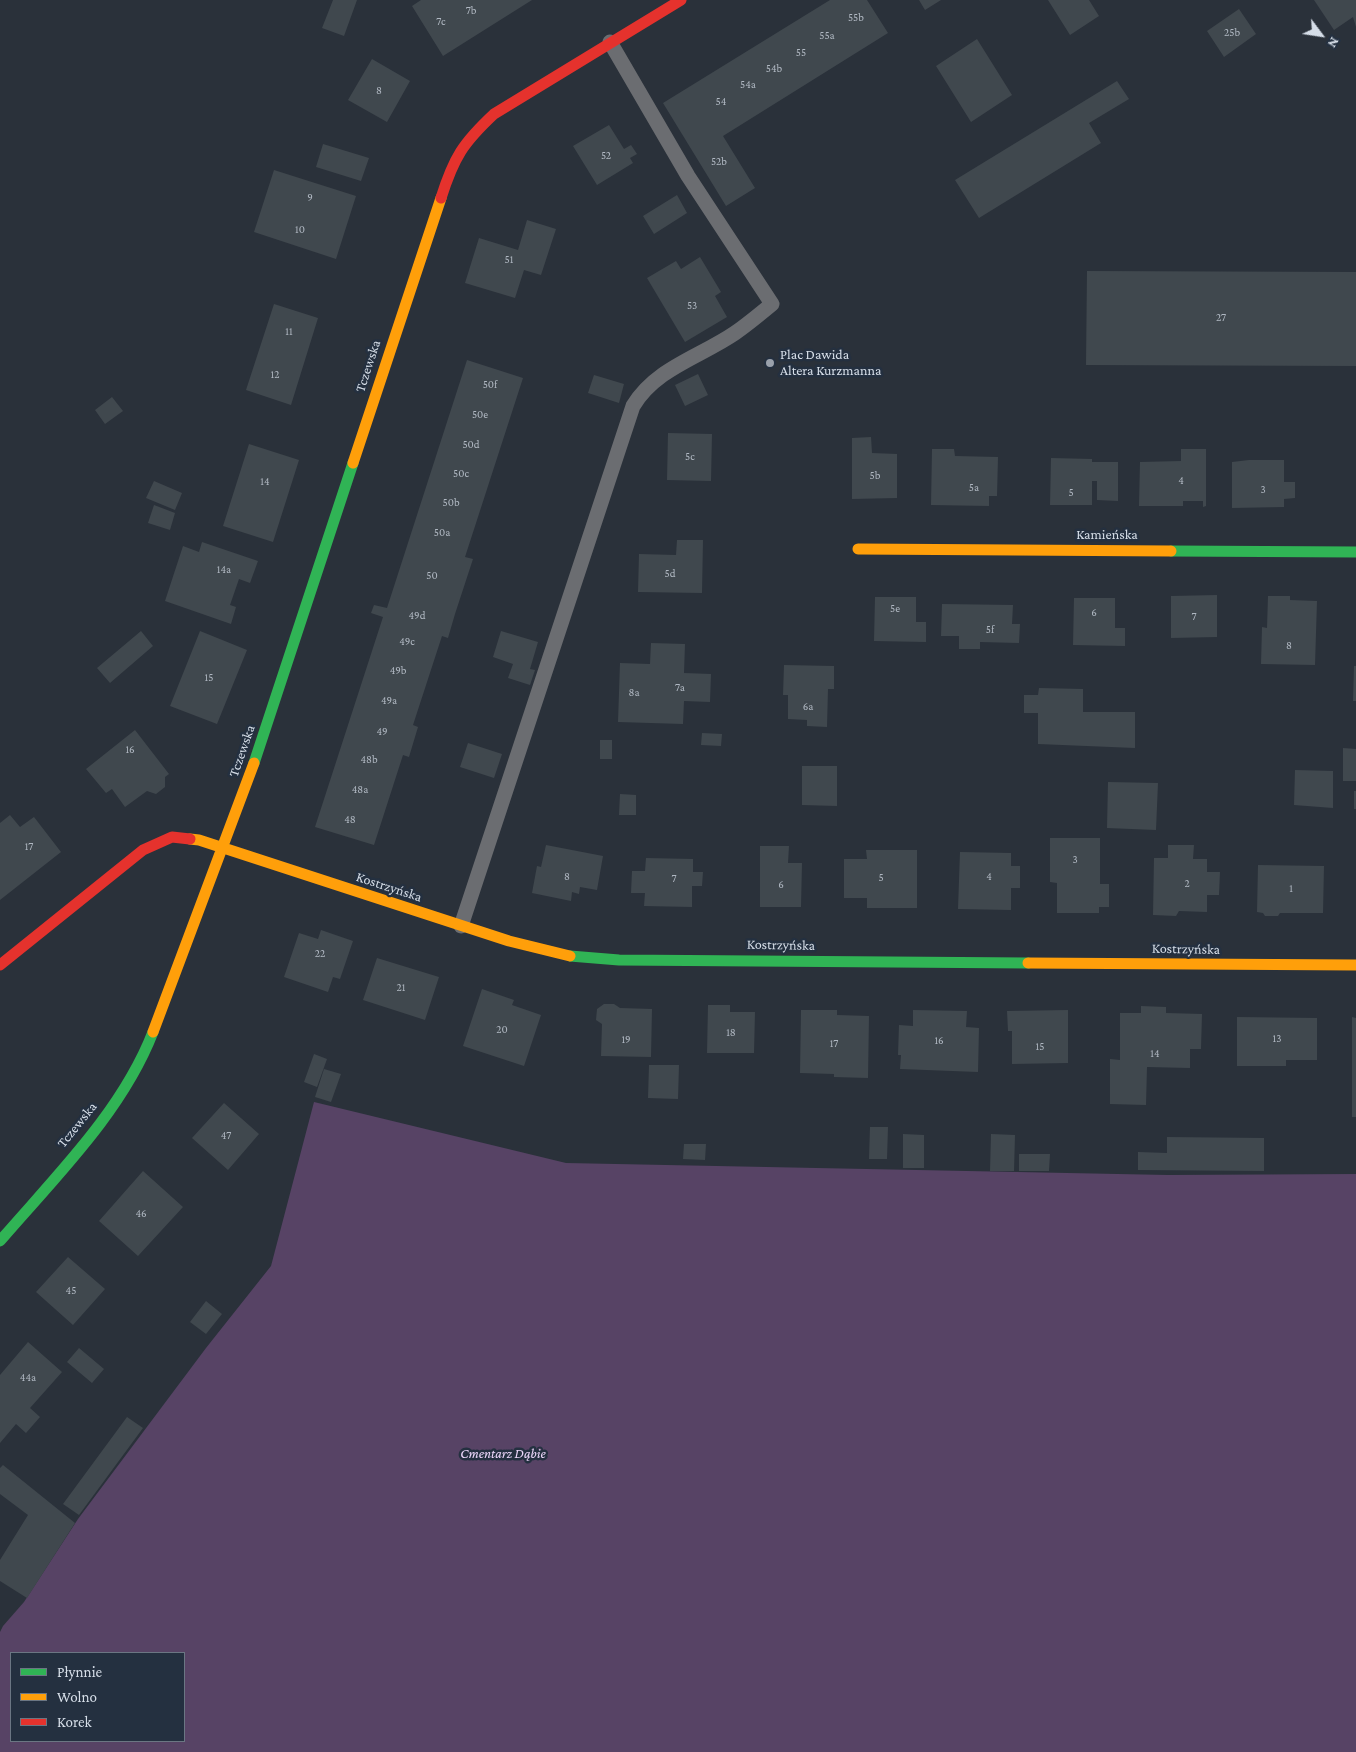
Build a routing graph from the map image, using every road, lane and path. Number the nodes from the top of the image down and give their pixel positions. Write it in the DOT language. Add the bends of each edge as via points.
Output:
graph roads {
  1 [pos="681,0"];
  2 [pos="610,42"];
  3 [pos="858,549"];
  4 [pos="1356,552"];
  5 [pos="223,848"];
  6 [pos="461,926"];
  7 [pos="0,965"];
  8 [pos="1356,965"];
  9 [pos="0,1241"];
  1 -- 2 [label="street, Tczewska"];
  2 -- 5 [label="street, Tczewska" via="494,114 469,137 452,163 257,755"];
  2 -- 6 [label="lane" via="688,176 772,304 735,333 654,379 633,406"];
  3 -- 4 [label="street, Kamieńska"];
  5 -- 6 [label="street, Kostrzyńska"];
  5 -- 7 [label="street" via="199,840 172,837 143,850"];
  5 -- 9 [label="street, Tczewska" via="147,1047 130,1081"];
  6 -- 8 [label="street, Kostrzyńska" via="564,954 619,960"];
}
